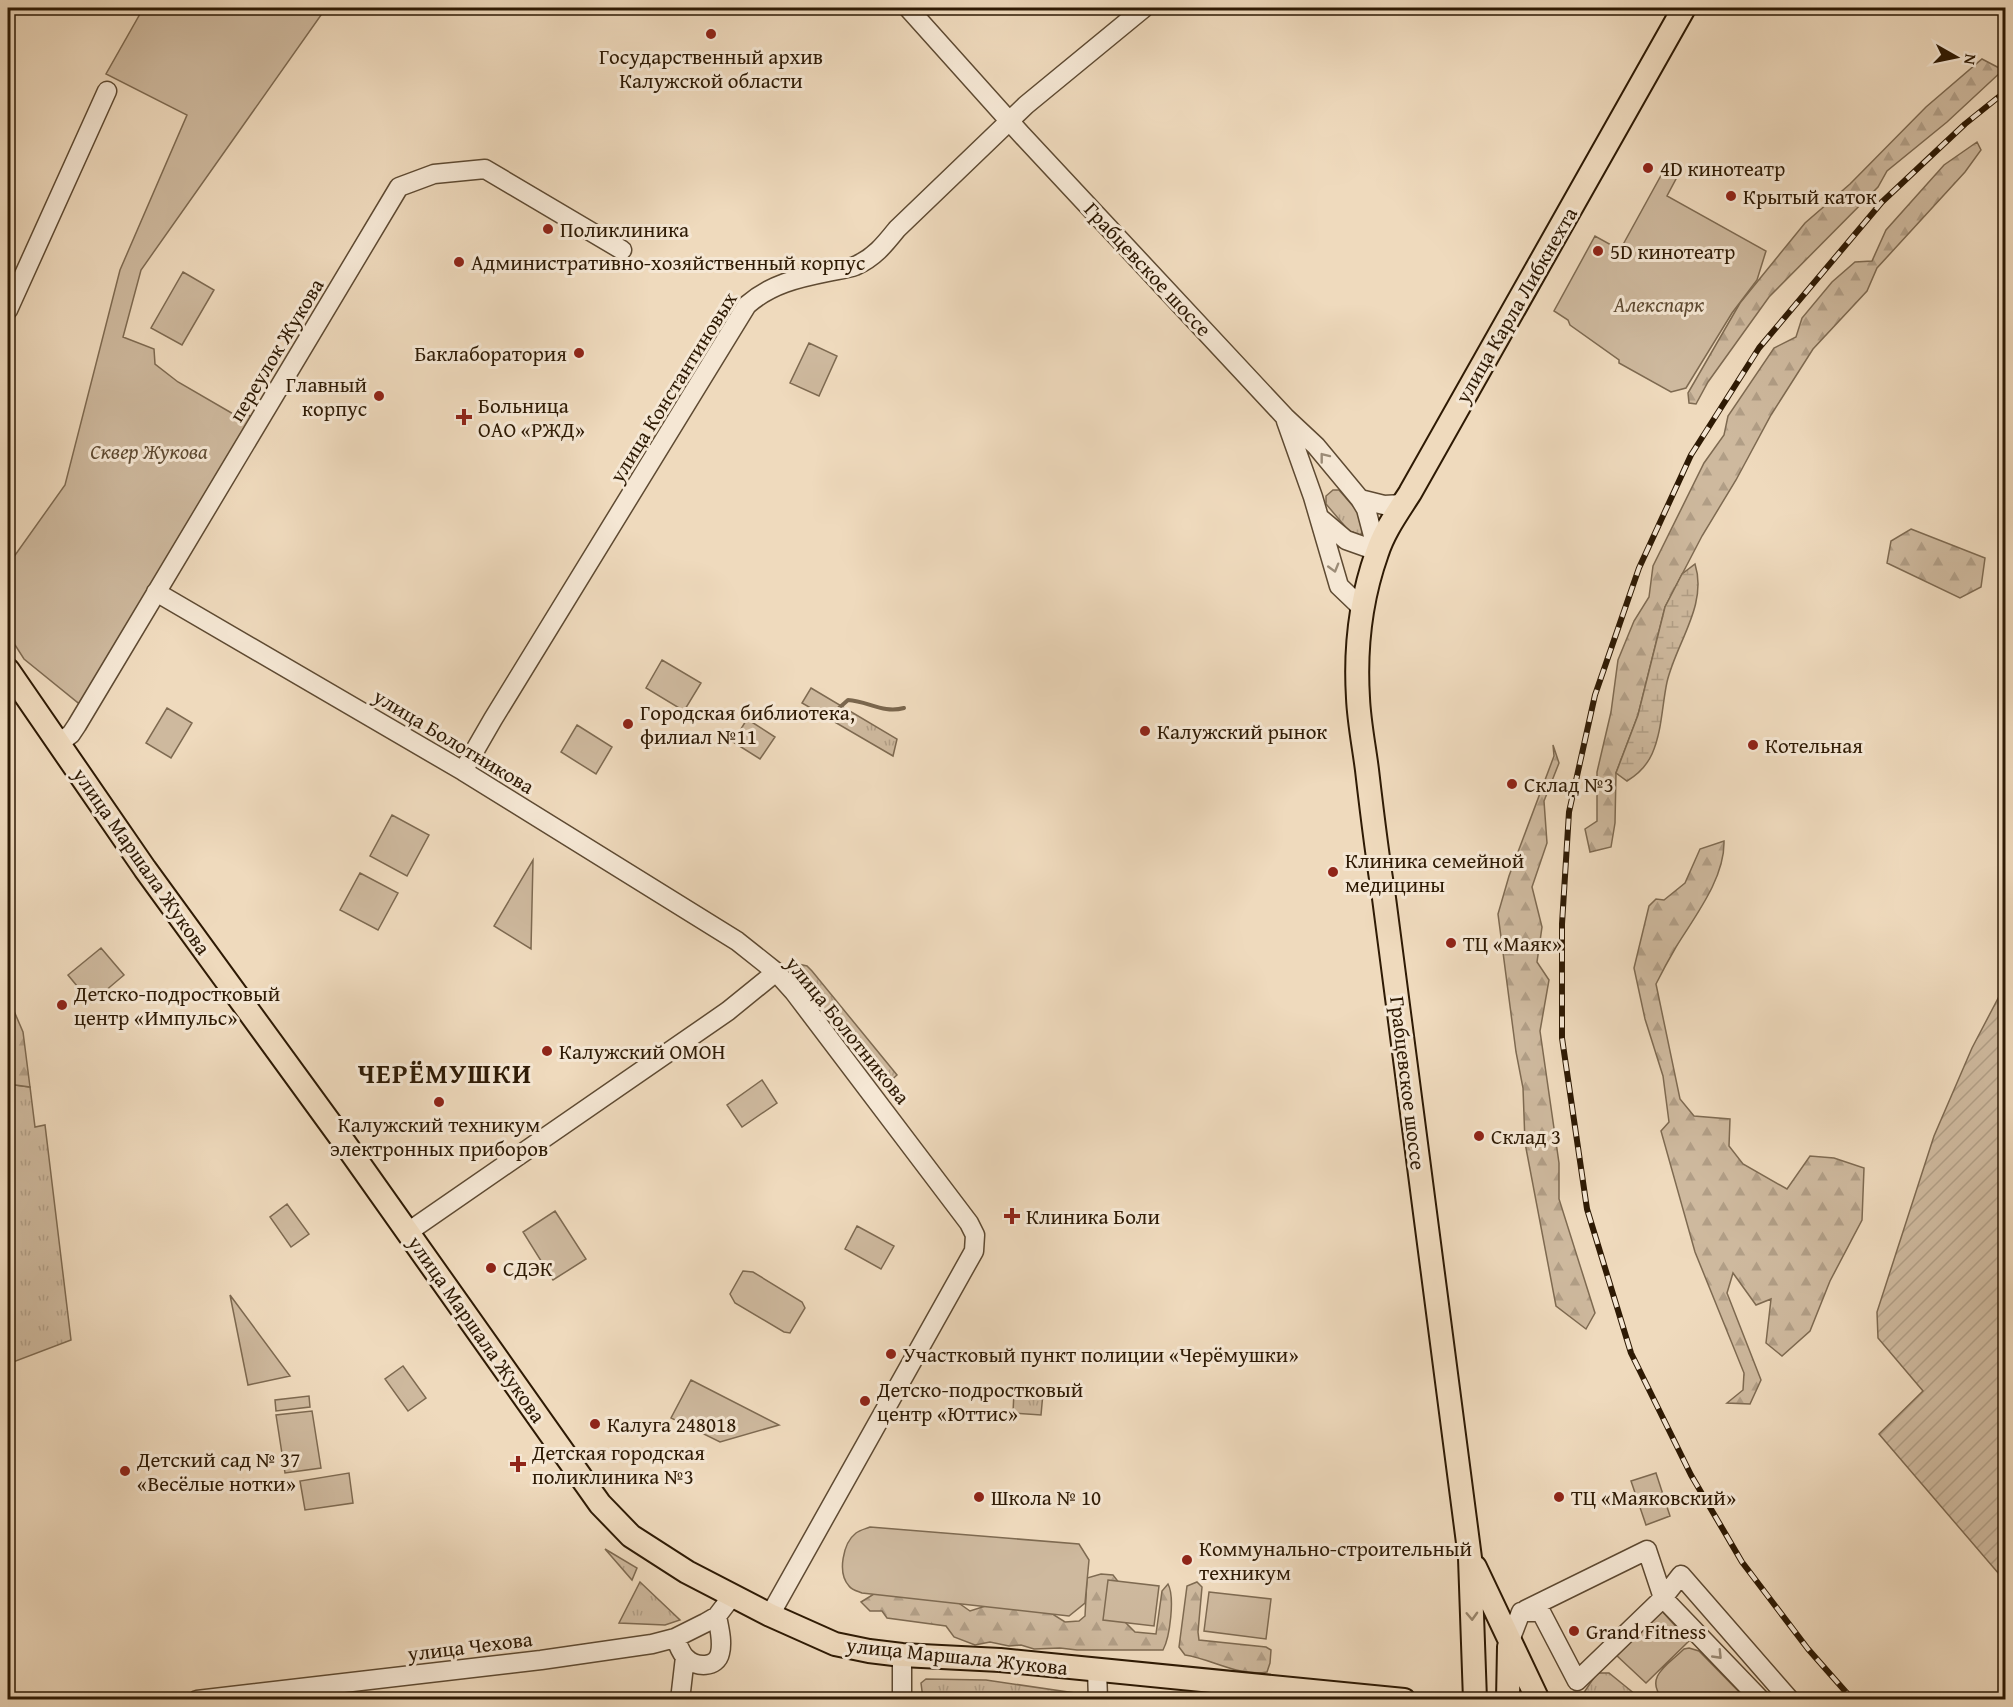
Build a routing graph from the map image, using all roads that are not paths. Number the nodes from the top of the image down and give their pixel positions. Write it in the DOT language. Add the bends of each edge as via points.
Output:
graph roads {
  1 [pos="908,8"];
  2 [pos="1144,8"];
  3 [pos="1684,8"];
  4 [pos="107,91"];
  5 [pos="1010,122"];
  6 [pos="622,250"];
  7 [pos="8,310"];
  8 [pos="1285,417"];
  9 [pos="1343,482"];
  10 [pos="1313,497"];
  11 [pos="1360,499"];
  12 [pos="1403,504"];
  13 [pos="1320,518"];
  14 [pos="1377,551"];
  15 [pos="156,592"];
  16 [pos="1363,609"];
  17 [pos="8,670"];
  18 [pos="59,743"];
  19 [pos="463,771"];
  20 [pos="776,972"];
  21 [pos="408,1232"];
  22 [pos="1470,1558"];
  23 [pos="733,1595"];
  24 [pos="1663,1598"];
  25 [pos="1521,1612"];
  26 [pos="770,1615"];
  27 [pos="717,1616"];
  28 [pos="675,1638"];
  29 [pos="1509,1643"];
  30 [pos="902,1655"];
  31 [pos="685,1657"];
  32 [pos="1097,1670"];
  33 [pos="1284,1693"];
  34 [pos="197,1700"];
  35 [pos="680,1700"];
  36 [pos="902,1700"];
  37 [pos="1098,1700"];
  38 [pos="1404,1700"];
  39 [pos="1475,1700"];
  40 [pos="1508,1700"];
  41 [pos="1538,1700"];
  42 [pos="1761,1700"];
  43 [pos="1790,1700"];
  1 -- 5 [label="street, Грабцевское шоссе"];
  2 -- 5 [label="street, улица Константиновых"];
  3 -- 12 [label="main road, улица Карла Либкнехта"];
  4 -- 7 [label="street"];
  5 -- 8 [label="street, Грабцевское шоссе"];
  5 -- 19 [label="street, улица Константиновых" via="869,258 854,266 771,288 747,305"];
  6 -- 15 [label="street, переулок Жукова" via="485,169 434,174 399,187"];
  9 -- 8 [label="street, Грабцевское шоссе, one-way" via="1316,446"];
  8 -- 10 [label="street, Грабцевское шоссе"];
  9 -- 10 [label="street" via="1326,484"];
  9 -- 11 [label="street, Грабцевское шоссе"];
  10 -- 13 [label="street, Грабцевское шоссе"];
  11 -- 12 [label="street" via="1384,505"];
  11 -- 14 [label="street"];
  12 -- 14 [label="main road, улица Карла Либкнехта"];
  13 -- 14 [label="street" via="1346,540"];
  13 -- 16 [label="street, Грабцевское шоссе, one-way" via="1339,586"];
  14 -- 16 [label="main road, улица Карла Либкнехта"];
  15 -- 18 [label="street, переулок Жукова" via="77,725"];
  15 -- 19 [label="street, улица Болотникова"];
  16 -- 22 [label="main road, Грабцевское шоссе" via="1357,657 1358,699"];
  17 -- 18 [label="main road, улица Маршала Жукова"];
  18 -- 21 [label="main road, улица Маршала Жукова"];
  19 -- 20 [label="street, улица Болотникова" via="737,941"];
  20 -- 21 [label="street" via="729,1011"];
  20 -- 26 [label="street, улица Болотникова" via="907,1140 975,1235 974,1251"];
  21 -- 23 [label="main road, улица Маршала Жукова" via="615,1521 687,1572"];
  22 -- 29 [label="main road"];
  22 -- 39 [label="main road, one-way"];
  23 -- 26 [label="main road, улица Маршала Жукова"];
  23 -- 27 [label="street, улица Чехова"];
  24 -- 25 [label="street" via="1647,1550"];
  24 -- 25 [label="street" via="1577,1681 1541,1612"];
  24 -- 42 [label="street, one-way"];
  24 -- 43 [label="street" via="1681,1575"];
  25 -- 29 [label="street"];
  26 -- 30 [label="main road, улица Маршала Жукова" via="835,1644"];
  27 -- 28 [label="street, улица Чехова"];
  27 -- 31 [label="street" via="722,1641 718,1659 708,1665 694,1664"];
  28 -- 31 [label="street"];
  28 -- 34 [label="street, улица Чехова" via="541,1660"];
  29 -- 40 [label="main road"];
  29 -- 41 [label="main road"];
  30 -- 32 [label="main road, улица Маршала Жукова"];
  30 -- 36 [label="street"];
  31 -- 35 [label="street"];
  32 -- 33 [label="main road, улица Маршала Жукова"];
  32 -- 37 [label="street"];
  33 -- 38 [label="main road, улица Маршала Жукова"];
}
